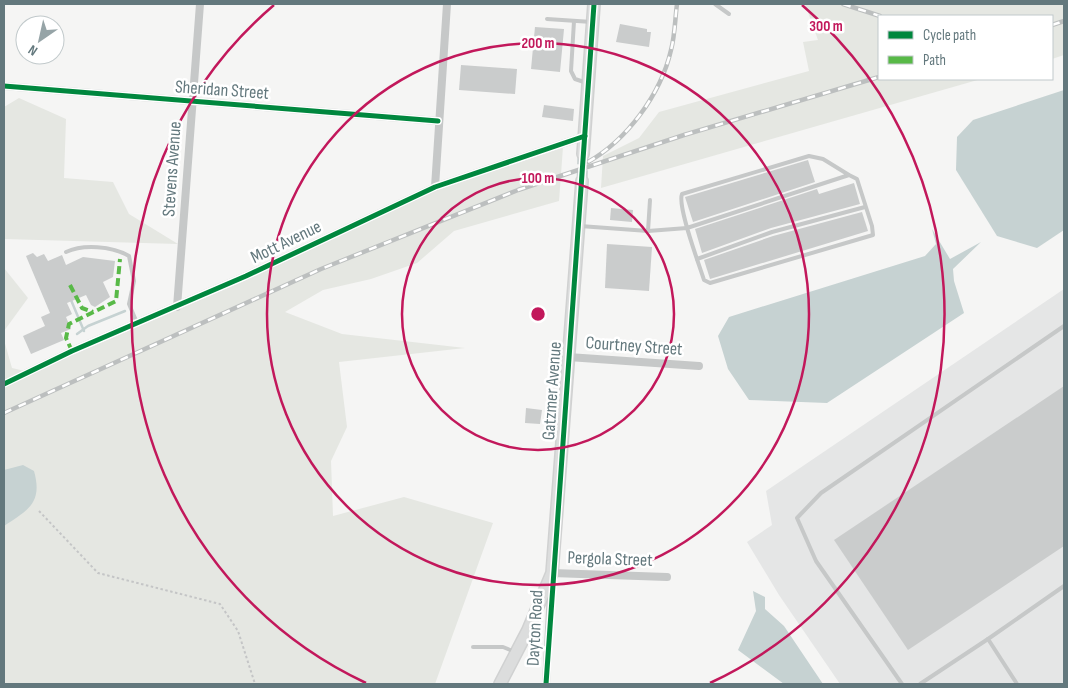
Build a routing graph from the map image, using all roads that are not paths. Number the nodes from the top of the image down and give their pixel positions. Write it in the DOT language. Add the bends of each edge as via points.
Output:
graph roads {
  1 [pos="200,4"];
  2 [pos="446,4"];
  3 [pos="594,4"];
  4 [pos="714,4"];
  5 [pos="729,14"];
  6 [pos="547,19"];
  7 [pos="574,21"];
  8 [pos="592,22"];
  9 [pos="588,83"];
  10 [pos="4,86"];
  11 [pos="192,102"];
  12 [pos="438,121"];
  13 [pos="585,136"];
  14 [pos="583,154"];
  15 [pos="849,175"];
  16 [pos="582,181"];
  17 [pos="435,186"];
  18 [pos="650,200"];
  19 [pos="865,207"];
  20 [pos="578,226"];
  21 [pos="687,228"];
  22 [pos="648,231"];
  23 [pos="66,252"];
  24 [pos="697,259"];
  25 [pos="177,306"];
  26 [pos="137,323"];
  27 [pos="1064,326"];
  28 [pos="568,357"];
  29 [pos="699,366"];
  30 [pos="4,384"];
  31 [pos="552,573"];
  32 [pos="667,576"];
  33 [pos="1064,586"];
  34 [pos="988,639"];
  35 [pos="473,647"];
  36 [pos="516,653"];
  37 [pos="500,684"];
  38 [pos="546,684"];
  39 [pos="902,684"];
  40 [pos="920,684"];
  41 [pos="1017,684"];
  1 -- 11 [label="street, Stevens Avenue"];
  2 -- 12 [label="street"];
  3 -- 8 [label="street"];
  4 -- 5 [label="lane"];
  6 -- 7 [label="lane"];
  7 -- 8 [label="lane"];
  7 -- 9 [label="lane" via="571,72 574,80"];
  8 -- 9 [label="street"];
  9 -- 13 [label="street"];
  10 -- 11 [label="street, Sheridan Street"];
  11 -- 12 [label="street, Sheridan Street"];
  11 -- 25 [label="street, Stevens Avenue"];
  12 -- 17 [label="street"];
  13 -- 14 [label="street"];
  13 -- 17 [label="street, Mott Avenue"];
  15 -- 19 [label="lane" via="857,179"];
  15 -- 21 [label="lane"];
  15 -- 21 [label="lane" via="823,159 810,156 682,194 679,200"];
  16 -- 20 [label="street, Gatzmer Avenue"];
  17 -- 25 [label="street, Mott Avenue"];
  18 -- 22 [label="lane"];
  19 -- 24 [label="lane" via="772,232"];
  19 -- 24 [label="lane" via="873,235 710,283 704,280"];
  20 -- 22 [label="lane"];
  20 -- 28 [label="street, Gatzmer Avenue"];
  21 -- 22 [label="lane"];
  21 -- 24 [label="lane"];
  23 -- 26 [label="lane" via="76,247 118,250 129,256 134,281 129,304"];
  25 -- 26 [label="street, Mott Avenue"];
  26 -- 30 [label="street, Mott Avenue"];
  27 -- 39 [label="lane" via="821,493 797,518 816,561"];
  28 -- 29 [label="street, Courtney Street"];
  28 -- 31 [label="street, Gatzmer Avenue"];
  31 -- 32 [label="street, Pergola Street"];
  31 -- 36 [label="street, Gatzmer Avenue"];
  31 -- 38 [label="street, Dayton Road"];
  33 -- 34 [label="lane"];
  34 -- 40 [label="lane"];
  34 -- 41 [label="lane"];
  35 -- 36 [label="lane" via="503,647"];
  36 -- 37 [label="street, Gatzmer Avenue"];
}
